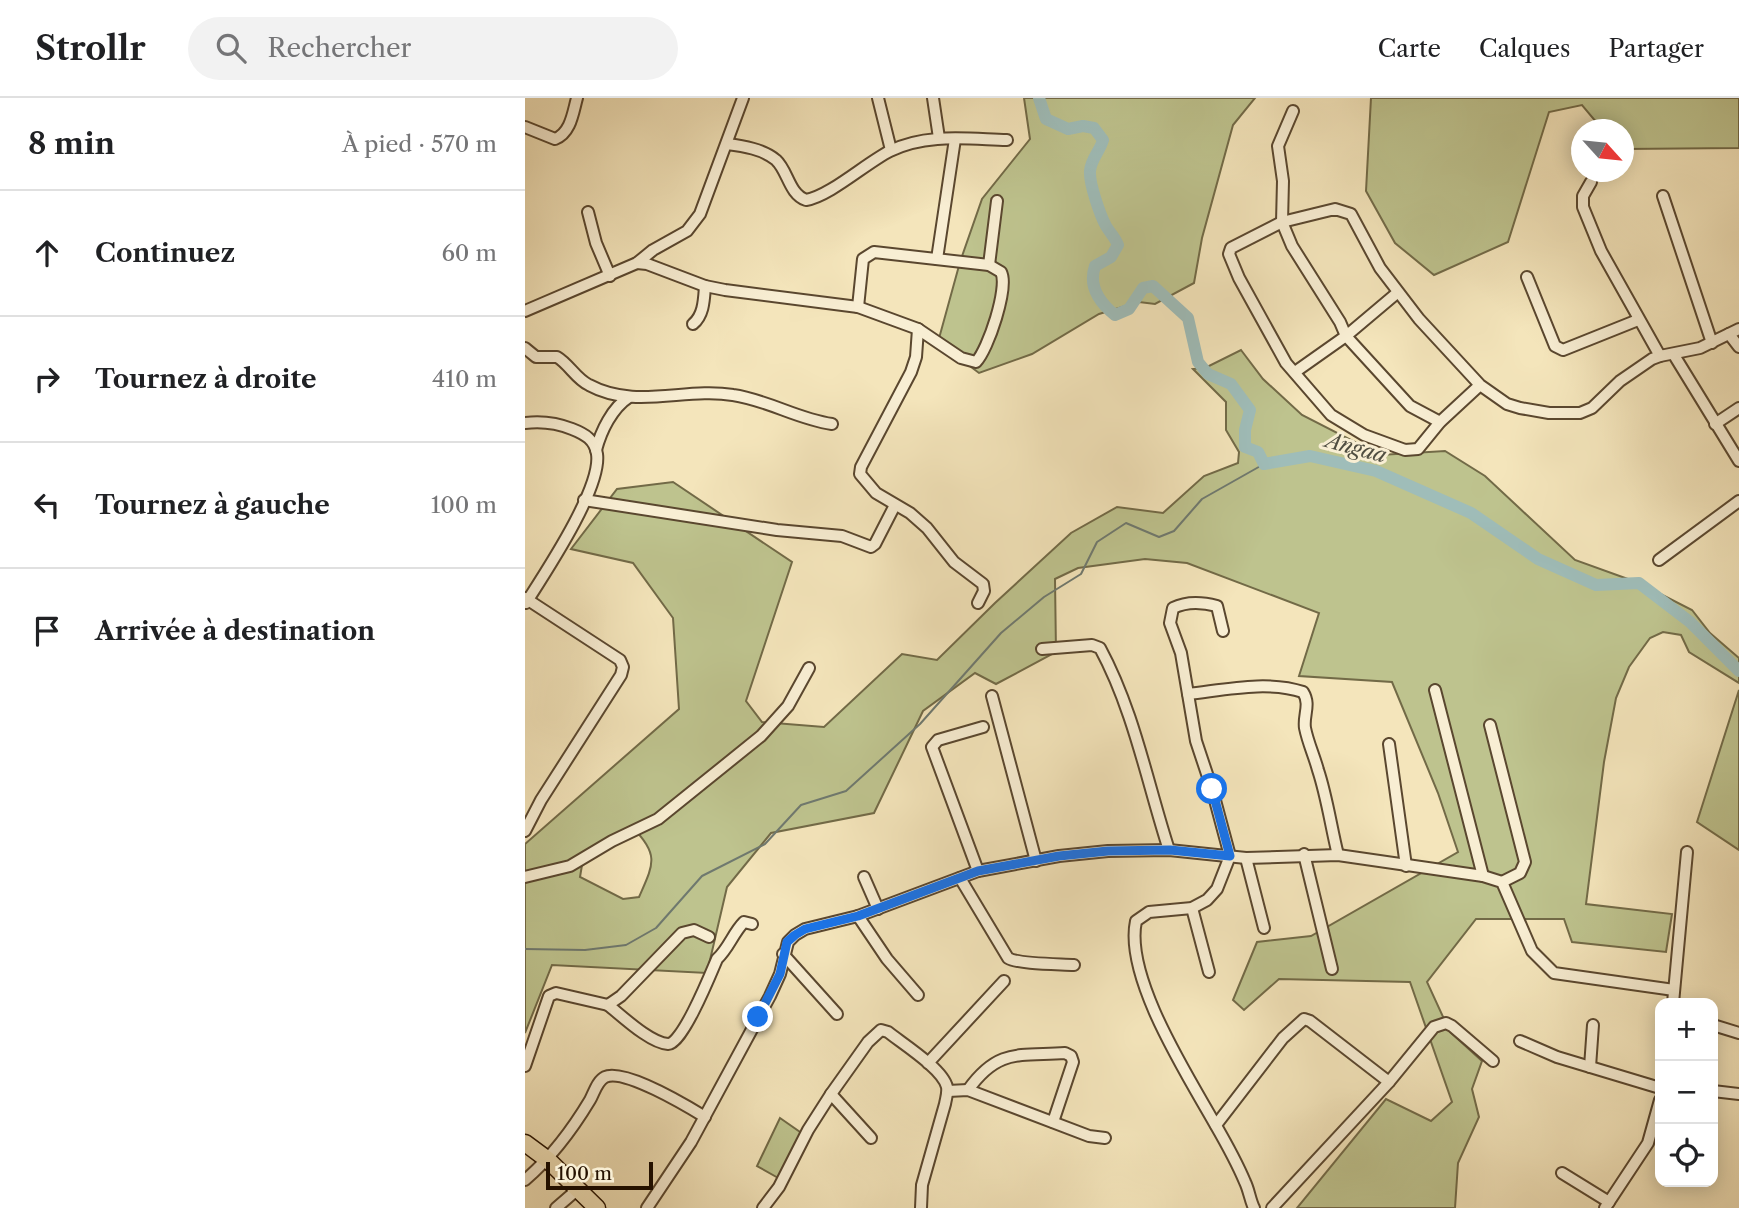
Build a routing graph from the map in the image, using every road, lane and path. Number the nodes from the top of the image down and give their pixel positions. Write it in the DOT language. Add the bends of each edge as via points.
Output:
graph roads {
  1 [pos="577,98"];
  2 [pos="743,98"];
  3 [pos="879,98"];
  4 [pos="933,98"];
  5 [pos="1293,111"];
  6 [pos="525,127"];
  7 [pos="939,138"];
  8 [pos="955,139"];
  9 [pos="1007,140"];
  10 [pos="727,144"];
  11 [pos="891,150"];
  12 [pos="1591,182"];
  13 [pos="1663,196"];
  14 [pos="997,201"];
  15 [pos="588,212"];
  16 [pos="1282,222"];
  17 [pos="937,259"];
  18 [pos="637,263"];
  19 [pos="989,265"];
  20 [pos="610,276"];
  21 [pos="1527,277"];
  22 [pos="705,286"];
  23 [pos="1397,293"];
  24 [pos="858,307"];
  25 [pos="525,311"];
  26 [pos="1638,320"];
  27 [pos="693,324"];
  28 [pos="918,329"];
  29 [pos="1734,332"];
  30 [pos="1346,336"];
  31 [pos="1713,343"];
  32 [pos="1739,347"];
  33 [pos="525,348"];
  34 [pos="1674,355"];
  35 [pos="1660,356"];
  36 [pos="1295,372"];
  37 [pos="1480,385"];
  38 [pos="629,397"];
  39 [pos="1739,408"];
  40 [pos="1440,422"];
  41 [pos="525,423"];
  42 [pos="832,424"];
  43 [pos="1715,424"];
  44 [pos="596,450"];
  45 [pos="1739,461"];
  46 [pos="584,500"];
  47 [pos="1739,500"];
  48 [pos="895,505"];
  49 [pos="1659,560"];
  50 [pos="526,601"];
  51 [pos="978,603"];
  52 [pos="1223,631"];
  53 [pos="1042,649"];
  54 [pos="809,668"];
  55 [pos="1435,690"];
  56 [pos="1188,694"];
  57 [pos="992,696"];
  58 [pos="1490,725"];
  59 [pos="983,727"];
  60 [pos="1389,744"];
  61 [pos="525,831"];
  62 [pos="1170,850"];
  63 [pos="1688,852"];
  64 [pos="1304,855"];
  65 [pos="1338,855"];
  66 [pos="1230,856"];
  67 [pos="1246,858"];
  68 [pos="1036,861"];
  69 [pos="1406,866"];
  70 [pos="978,871"];
  71 [pos="1483,876"];
  72 [pos="525,877"];
  73 [pos="864,877"];
  74 [pos="960,878"];
  75 [pos="1502,882"];
  76 [pos="1192,908"];
  77 [pos="878,909"];
  78 [pos="858,916"];
  79 [pos="752,924"];
  80 [pos="1264,928"];
  81 [pos="709,937"];
  82 [pos="783,954"];
  83 [pos="1075,965"];
  84 [pos="1332,969"];
  85 [pos="1209,972"];
  86 [pos="1004,981"];
  87 [pos="1674,989"];
  88 [pos="918,995"];
  89 [pos="1673,998"];
  90 [pos="608,1005"];
  91 [pos="837,1014"];
  92 [pos="1593,1025"];
  93 [pos="1718,1027"];
  94 [pos="1739,1033"];
  95 [pos="1520,1041"];
  96 [pos="1493,1061"];
  97 [pos="928,1063"];
  98 [pos="525,1066"];
  99 [pos="1590,1067"];
  100 [pos="1389,1082"];
  101 [pos="1655,1086"];
  102 [pos="968,1090"];
  103 [pos="948,1091"];
  104 [pos="1718,1092"];
  105 [pos="831,1094"];
  106 [pos="1739,1094"];
  107 [pos="705,1117"];
  108 [pos="1655,1118"];
  109 [pos="1053,1122"];
  110 [pos="1216,1125"];
  111 [pos="871,1138"];
  112 [pos="1105,1138"];
  113 [pos="525,1143"];
  114 [pos="548,1160"];
  115 [pos="1562,1173"];
  116 [pos="525,1180"];
  117 [pos="578,1189"];
  118 [pos="1607,1205"];
  119 [pos="556,1208"];
  120 [pos="597,1208"];
  121 [pos="647,1208"];
  122 [pos="763,1208"];
  123 [pos="921,1208"];
  124 [pos="1254,1208"];
  125 [pos="1272,1208"];
  1 -- 6 [label="street" via="562,136 555,139"];
  2 -- 10 [label="street"];
  3 -- 11 [label="street"];
  4 -- 7 [label="street"];
  5 -- 16 [label="street" via="1278,146"];
  7 -- 8 [label="street"];
  7 -- 11 [label="street"];
  8 -- 9 [label="street"];
  8 -- 17 [label="street"];
  10 -- 11 [label="street" via="775,159 797,195 806,200"];
  10 -- 18 [label="street" via="694,223"];
  12 -- 26 [label="street" via="1583,207"];
  13 -- 31 [label="street"];
  14 -- 19 [label="street"];
  15 -- 20 [label="street"];
  16 -- 23 [label="street" via="1335,209 1351,214"];
  16 -- 30 [label="street"];
  16 -- 36 [label="street" via="1240,241 1229,254"];
  17 -- 19 [label="street"];
  17 -- 24 [label="street" via="879,251 867,254"];
  18 -- 20 [label="street"];
  18 -- 22 [label="street"];
  19 -- 28 [label="street" via="1001,272 1003,284 988,342 976,362 961,358"];
  20 -- 25 [label="street"];
  21 -- 26 [label="street" via="1559,349"];
  22 -- 24 [label="street"];
  22 -- 27 [label="street" via="702,311"];
  23 -- 30 [label="street"];
  23 -- 37 [label="street"];
  24 -- 28 [label="street"];
  26 -- 35 [label="street"];
  28 -- 48 [label="street" via="911,372 861,467 861,478"];
  29 -- 31 [label="street"];
  29 -- 32 [label="street"];
  30 -- 36 [label="street"];
  30 -- 40 [label="street" via="1411,406"];
  31 -- 34 [label="street"];
  33 -- 38 [label="street" via="536,357 557,357 587,385"];
  34 -- 35 [label="street"];
  34 -- 43 [label="street"];
  35 -- 37 [label="street" via="1635,370 1592,408 1574,415 1513,407"];
  36 -- 40 [label="street" via="1331,415 1364,435 1405,450 1418,449"];
  37 -- 40 [label="street"];
  38 -- 42 [label="street" via="734,395"];
  38 -- 44 [label="street" via="620,403"];
  39 -- 43 [label="street"];
  41 -- 44 [label="street" via="561,425 582,433"];
  43 -- 45 [label="street"];
  44 -- 46 [label="street" via="597,465"];
  46 -- 48 [label="street" via="842,536 871,547"];
  46 -- 50 [label="street"];
  47 -- 49 [label="street"];
  48 -- 51 [label="street" via="927,528 954,562 983,584"];
  50 -- 61 [label="street" via="620,660 623,667"];
  52 -- 56 [label="street" via="1217,606 1203,602 1173,608 1170,623"];
  53 -- 62 [label="street" via="1100,648 1129,715"];
  54 -- 72 [label="street" via="788,706 761,736 658,819 570,866"];
  55 -- 71 [label="street"];
  56 -- 65 [label="street" via="1263,687 1303,692 1308,700 1304,724 1310,753"];
  56 -- 66 [label="street" via="1196,741"];
  57 -- 68 [label="street"];
  58 -- 75 [label="street" via="1525,862 1520,873"];
  59 -- 70 [label="street" via="938,740 932,747"];
  60 -- 69 [label="street"];
  62 -- 66 [label="street"];
  62 -- 68 [label="street" via="1108,851"];
  63 -- 87 [label="street"];
  64 -- 65 [label="street"];
  64 -- 67 [label="street"];
  64 -- 84 [label="street"];
  65 -- 69 [label="street"];
  66 -- 67 [label="street"];
  66 -- 76 [label="street" via="1217,889"];
  67 -- 80 [label="street"];
  68 -- 70 [label="street"];
  69 -- 71 [label="street"];
  70 -- 74 [label="street"];
  71 -- 75 [label="street"];
  73 -- 77 [label="street"];
  74 -- 77 [label="street"];
  74 -- 83 [label="street" via="1008,958"];
  75 -- 87 [label="street" via="1532,951 1554,973"];
  76 -- 85 [label="street"];
  76 -- 110 [label="street" via="1149,912 1136,921 1134,930 1140,968 1168,1044"];
  77 -- 78 [label="street"];
  78 -- 82 [label="street" via="805,929 787,942"];
  78 -- 88 [label="street"];
  79 -- 90 [label="street" via="740,925 727,951 717,959 674,1043 651,1038"];
  81 -- 90 [label="street" via="694,930 682,933"];
  82 -- 91 [label="street"];
  82 -- 107 [label="street" via="771,996"];
  86 -- 97 [label="street"];
  87 -- 89 [label="street"];
  90 -- 98 [label="street" via="556,993 549,996"];
  92 -- 99 [label="street"];
  93 -- 94 [label="street"];
  95 -- 99 [label="street"];
  96 -- 100 [label="street" via="1452,1026 1440,1024"];
  97 -- 103 [label="street"];
  97 -- 105 [label="street" via="881,1030 867,1042"];
  99 -- 101 [label="street"];
  100 -- 110 [label="street" via="1304,1019 1283,1038"];
  100 -- 125 [label="street"];
  102 -- 103 [label="street"];
  102 -- 109 [label="street"];
  102 -- 109 [label="street" via="998,1060 1065,1053 1073,1062"];
  103 -- 123 [label="street" via="922,1185"];
  104 -- 106 [label="street"];
  105 -- 111 [label="street"];
  105 -- 122 [label="street"];
  107 -- 114 [label="street" via="664,1093 615,1075 606,1077"];
  107 -- 121 [label="street"];
  108 -- 118 [label="street" via="1648,1143"];
  109 -- 112 [label="street"];
  110 -- 124 [label="street"];
  113 -- 114 [label="highway"];
  114 -- 116 [label="street"];
  114 -- 117 [label="highway"];
  115 -- 118 [label="street"];
  117 -- 119 [label="street"];
  117 -- 120 [label="highway"];
}
